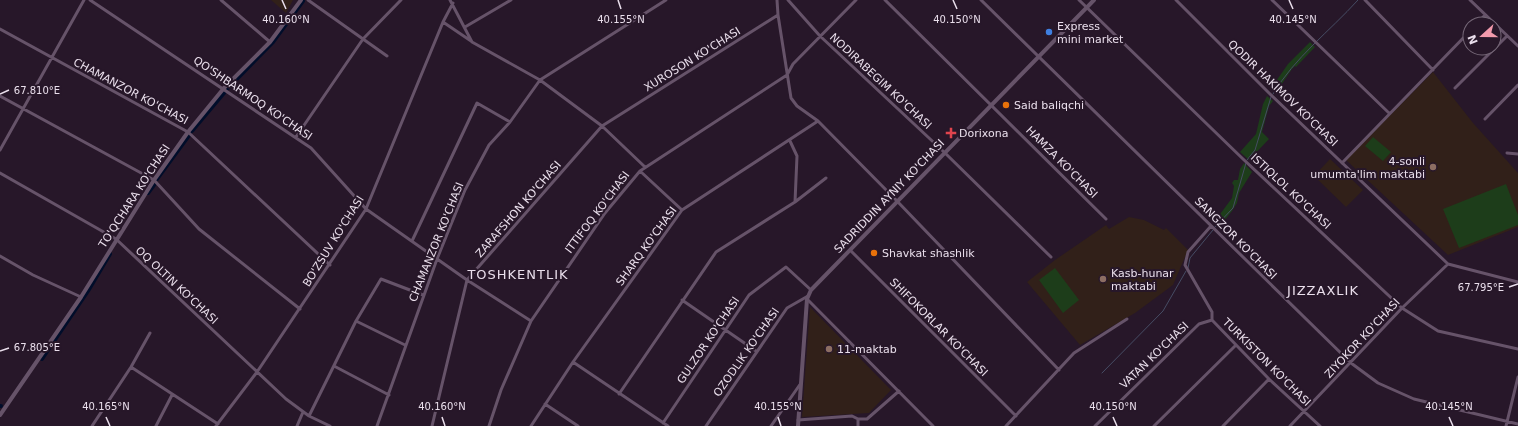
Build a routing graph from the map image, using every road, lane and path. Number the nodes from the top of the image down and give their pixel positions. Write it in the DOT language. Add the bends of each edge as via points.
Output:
graph roads {
  1 [pos="84,0"];
  2 [pos="90,0"];
  3 [pos="221,0"];
  4 [pos="301,0"];
  5 [pos="308,0"];
  6 [pos="400,0"];
  7 [pos="450,0"];
  8 [pos="511,0"];
  9 [pos="666,0"];
  10 [pos="777,0"];
  11 [pos="788,0"];
  12 [pos="856,0"];
  13 [pos="885,0"];
  14 [pos="981,0"];
  15 [pos="1079,0"];
  16 [pos="1094,0"];
  17 [pos="1176,0"];
  18 [pos="1272,0"];
  19 [pos="1365,0"];
  20 [pos="1470,0"];
  21 [pos="95,1"];
  22 [pos="453,3"];
  23 [pos="1086,7"];
  24 [pos="778,15"];
  25 [pos="1485,15"];
  26 [pos="443,22"];
  27 [pos="465,27"];
  28 [pos="0,29"];
  29 [pos="820,36"];
  30 [pos="1507,36"];
  31 [pos="363,39"];
  32 [pos="1462,39"];
  33 [pos="270,42"];
  34 [pos="472,42"];
  35 [pos="1518,46"];
  36 [pos="387,56"];
  37 [pos="1038,56"];
  38 [pos="52,58"];
  39 [pos="1433,70"];
  40 [pos="787,75"];
  41 [pos="540,80"];
  42 [pos="1518,85"];
  43 [pos="224,88"];
  44 [pos="1455,88"];
  45 [pos="0,96"];
  46 [pos="992,104"];
  47 [pos="24,110"];
  48 [pos="1388,114"];
  49 [pos="1485,119"];
  50 [pos="818,121"];
  51 [pos="510,122"];
  52 [pos="602,126"];
  53 [pos="188,132"];
  54 [pos="296,137"];
  55 [pos="790,140"];
  56 [pos="0,150"];
  57 [pos="944,152"];
  58 [pos="1507,153"];
  59 [pos="1518,154"];
  60 [pos="1342,163"];
  61 [pos="645,167"];
  62 [pos="640,171"];
  63 [pos="0,173"];
  64 [pos="826,178"];
  65 [pos="154,180"];
  66 [pos="897,200"];
  67 [pos="795,202"];
  68 [pos="366,209"];
  69 [pos="682,210"];
  70 [pos="1106,219"];
  71 [pos="1211,226"];
  72 [pos="116,239"];
  73 [pos="412,242"];
  74 [pos="850,250"];
  75 [pos="0,256"];
  76 [pos="1051,257"];
  77 [pos="437,259"];
  78 [pos="1448,264"];
  79 [pos="330,265"];
  80 [pos="467,280"];
  81 [pos="1518,282"];
  82 [pos="811,290"];
  83 [pos="423,295"];
  84 [pos="81,297"];
  85 [pos="808,298"];
  86 [pos="682,300"];
  87 [pos="1402,308"];
  88 [pos="300,309"];
  89 [pos="1127,319"];
  90 [pos="1212,320"];
  91 [pos="356,321"];
  92 [pos="531,321"];
  93 [pos="725,330"];
  94 [pos="150,333"];
  95 [pos="405,344"];
  96 [pos="1235,346"];
  97 [pos="1518,349"];
  98 [pos="756,350"];
  99 [pos="573,362"];
  100 [pos="1351,363"];
  101 [pos="334,366"];
  102 [pos="131,367"];
  103 [pos="1059,370"];
  104 [pos="257,372"];
  105 [pos="1518,377"];
  106 [pos="1269,379"];
  107 [pos="801,382"];
  108 [pos="899,391"];
  109 [pos="619,394"];
  110 [pos="172,395"];
  111 [pos="389,395"];
  112 [pos="546,404"];
  113 [pos="303,412"];
  114 [pos="1303,412"];
  115 [pos="0,415"];
  116 [pos="309,416"];
  117 [pos="1016,416"];
  118 [pos="858,419"];
  119 [pos="798,420"];
  120 [pos="1507,421"];
  121 [pos="663,423"];
  122 [pos="1518,424"];
  123 [pos="217,425"];
  124 [pos="92,426"];
  125 [pos="156,426"];
  126 [pos="297,426"];
  127 [pos="330,426"];
  128 [pos="377,426"];
  129 [pos="432,426"];
  130 [pos="490,426"];
  131 [pos="531,426"];
  132 [pos="578,426"];
  133 [pos="668,426"];
  134 [pos="706,426"];
  135 [pos="771,426"];
  136 [pos="798,426"];
  137 [pos="858,426"];
  138 [pos="933,426"];
  139 [pos="1006,426"];
  140 [pos="1095,426"];
  141 [pos="1154,426"];
  142 [pos="1222,426"];
  143 [pos="1290,426"];
  144 [pos="1320,426"];
  145 [pos="1506,426"];
  1 -- 38 [label="street"];
  2 -- 21 [label="street, QO'SHBARMOQ KO'CHASI"];
  3 -- 33 [label="street"];
  4 -- 33 [label="street, TO'QCHARA KO'CHASI"];
  5 -- 31 [label="street"];
  6 -- 31 [label="street"];
  7 -- 22 [label="street"];
  8 -- 27 [label="street"];
  9 -- 41 [label="street"];
  10 -- 24 [label="street"];
  11 -- 29 [label="street, NODIRABEGIM KO'CHASI"];
  12 -- 29 [label="street, ITTIFOQ KO'CHASI"];
  13 -- 46 [label="street, HAMZA KO'CHASI"];
  14 -- 37 [label="street, SANGZOR KO'CHASI"];
  15 -- 23 [label="street, ISTIQLOL KO'CHASI"];
  16 -- 23 [label="street, SADRIDDIN AYNIY KO'CHASI"];
  17 -- 60 [label="street, QODIR HAKIMOV KO'CHASI"];
  18 -- 48 [label="street"];
  19 -- 39 [label="street"];
  20 -- 25 [label="street"];
  21 -- 43 [label="street, QO'SHBARMOQ KO'CHASI"];
  22 -- 26 [label="street, BO'ZSUV KO'CHASI"];
  22 -- 27 [label="street"];
  23 -- 37 [label="street, SADRIDDIN AYNIY KO'CHASI"];
  23 -- 87 [label="street, ISTIQLOL KO'CHASI"];
  24 -- 40 [label="street"];
  24 -- 52 [label="street, XUROSON KO'CHASI"];
  25 -- 30 [label="street"];
  26 -- 34 [label="street"];
  26 -- 68 [label="street, BO'ZSUV KO'CHASI"];
  27 -- 34 [label="street"];
  28 -- 38 [label="street, CHAMANZOR KO'CHASI"];
  29 -- 40 [label="street, ITTIFOQ KO'CHASI" via="793,64"];
  29 -- 57 [label="street, NODIRABEGIM KO'CHASI"];
  30 -- 35 [label="street"];
  30 -- 44 [label="street"];
  31 -- 36 [label="street"];
  31 -- 54 [label="street"];
  32 -- 39 [label="street"];
  33 -- 43 [label="street, TO'QCHARA KO'CHASI"];
  34 -- 41 [label="street"];
  37 -- 46 [label="street, SADRIDDIN AYNIY KO'CHASI"];
  37 -- 71 [label="street, SANGZOR KO'CHASI"];
  38 -- 47 [label="street"];
  38 -- 53 [label="street, CHAMANZOR KO'CHASI"];
  39 -- 48 [label="street"];
  40 -- 50 [label="street" via="791,98 797,106"];
  40 -- 61 [label="street, ITTIFOQ KO'CHASI"];
  41 -- 51 [label="street, CHAMANZOR KO'CHASI"];
  41 -- 52 [label="street"];
  42 -- 49 [label="street"];
  43 -- 53 [label="street, TO'QCHARA KO'CHASI"];
  43 -- 54 [label="street, QO'SHBARMOQ KO'CHASI"];
  45 -- 47 [label="street"];
  46 -- 57 [label="street, SADRIDDIN AYNIY KO'CHASI"];
  46 -- 70 [label="street, HAMZA KO'CHASI"];
  47 -- 56 [label="street"];
  47 -- 65 [label="street"];
  48 -- 60 [label="street"];
  50 -- 55 [label="street, SHARQ KO'CHASI"];
  50 -- 66 [label="street"];
  51 -- 73 [label="street" via="477,103"];
  51 -- 77 [label="street, CHAMANZOR KO'CHASI" via="486,152 465,190"];
  52 -- 61 [label="street"];
  52 -- 80 [label="street, ZARAFSHON KO'CHASI"];
  53 -- 65 [label="street, TO'QCHARA KO'CHASI"];
  53 -- 79 [label="street, CHAMANZOR KO'CHASI"];
  54 -- 68 [label="street, QO'SHBARMOQ KO'CHASI" via="311,148"];
  55 -- 67 [label="street" via="797,156"];
  55 -- 69 [label="street, SHARQ KO'CHASI"];
  57 -- 66 [label="street, SADRIDDIN AYNIY KO'CHASI"];
  57 -- 76 [label="street, NODIRABEGIM KO'CHASI"];
  58 -- 59 [label="street"];
  60 -- 78 [label="street, QODIR HAKIMOV KO'CHASI"];
  61 -- 62 [label="street, ITTIFOQ KO'CHASI"];
  62 -- 69 [label="street"];
  62 -- 92 [label="street, ITTIFOQ KO'CHASI" via="605,213"];
  63 -- 72 [label="street, OQ OLTIN KO'CHASI"];
  64 -- 67 [label="street"];
  65 -- 72 [label="street, TO'QCHARA KO'CHASI"];
  65 -- 88 [label="street" via="199,229"];
  66 -- 74 [label="street, SADRIDDIN AYNIY KO'CHASI"];
  66 -- 103 [label="street"];
  67 -- 86 [label="street" via="716,252"];
  68 -- 73 [label="street, QO'SHBARMOQ KO'CHASI"];
  68 -- 79 [label="street, BO'ZSUV KO'CHASI"];
  69 -- 99 [label="street, SHARQ KO'CHASI"];
  71 -- 90 [label="street, TURKISTON KO'CHASI" via="1188,252 1185,265 1212,312"];
  71 -- 100 [label="street, SANGZOR KO'CHASI"];
  72 -- 84 [label="street, TO'QCHARA KO'CHASI"];
  72 -- 104 [label="street, OQ OLTIN KO'CHASI"];
  73 -- 77 [label="street, QO'SHBARMOQ KO'CHASI"];
  74 -- 82 [label="street, SADRIDDIN AYNIY KO'CHASI"];
  74 -- 117 [label="street, SHIFOKORLAR KO'CHASI"];
  75 -- 84 [label="street" via="33,275"];
  77 -- 80 [label="street, QO'SHBARMOQ KO'CHASI"];
  77 -- 83 [label="street, CHAMANZOR KO'CHASI"];
  78 -- 81 [label="street, QODIR HAKIMOV KO'CHASI"];
  78 -- 87 [label="street, ZIYOKOR KO'CHASI"];
  79 -- 88 [label="street, BO'ZSUV KO'CHASI"];
  80 -- 92 [label="street, QO'SHBARMOQ KO'CHASI"];
  80 -- 129 [label="street, ZARAFSHON KO'CHASI"];
  82 -- 85 [label="street, SADRIDDIN AYNIY KO'CHASI"];
  82 -- 93 [label="street, GULZOR KO'CHASI" via="786,267 749,295"];
  83 -- 91 [label="street" via="381,279"];
  83 -- 95 [label="street, CHAMANZOR KO'CHASI"];
  84 -- 115 [label="street, TO'QCHARA KO'CHASI"];
  85 -- 98 [label="street, OZODLIK KO'CHASI" via="787,308"];
  85 -- 107 [label="street, SADRIDDIN AYNIY KO'CHASI"];
  85 -- 108 [label="street"];
  86 -- 93 [label="street"];
  86 -- 109 [label="street"];
  87 -- 97 [label="street, ISTIQLOL KO'CHASI" via="1438,331"];
  87 -- 100 [label="street, ZIYOKOR KO'CHASI"];
  88 -- 104 [label="street, BO'ZSUV KO'CHASI"];
  89 -- 103 [label="street" via="1074,353"];
  90 -- 96 [label="street, TURKISTON KO'CHASI"];
  90 -- 140 [label="street, VATAN KO'CHASI" via="1200,324"];
  91 -- 95 [label="street"];
  91 -- 101 [label="street"];
  92 -- 130 [label="street, ITTIFOQ KO'CHASI" via="501,390"];
  93 -- 98 [label="street"];
  93 -- 121 [label="street, GULZOR KO'CHASI"];
  94 -- 102 [label="street"];
  95 -- 111 [label="street, CHAMANZOR KO'CHASI"];
  96 -- 106 [label="street, TURKISTON KO'CHASI"];
  96 -- 141 [label="street"];
  98 -- 134 [label="street, OZODLIK KO'CHASI"];
  99 -- 109 [label="street"];
  99 -- 112 [label="street, SHARQ KO'CHASI"];
  100 -- 114 [label="street, ZIYOKOR KO'CHASI"];
  100 -- 120 [label="street, SANGZOR KO'CHASI" via="1378,383 1414,399"];
  101 -- 111 [label="street"];
  101 -- 116 [label="street"];
  102 -- 110 [label="street"];
  102 -- 124 [label="street"];
  103 -- 117 [label="street"];
  104 -- 113 [label="street, OQ OLTIN KO'CHASI"];
  104 -- 123 [label="street, BO'ZSUV KO'CHASI"];
  105 -- 120 [label="street"];
  106 -- 114 [label="street, TURKISTON KO'CHASI"];
  106 -- 142 [label="street"];
  107 -- 119 [label="street, SADRIDDIN AYNIY KO'CHASI"];
  107 -- 135 [label="street"];
  108 -- 118 [label="street" via="867,419"];
  108 -- 138 [label="street"];
  109 -- 121 [label="street"];
  110 -- 123 [label="street"];
  110 -- 125 [label="street"];
  111 -- 128 [label="street, CHAMANZOR KO'CHASI"];
  112 -- 131 [label="street, SHARQ KO'CHASI"];
  112 -- 132 [label="street"];
  113 -- 116 [label="street, OQ OLTIN KO'CHASI"];
  113 -- 126 [label="street"];
  114 -- 143 [label="street, ZIYOKOR KO'CHASI"];
  114 -- 144 [label="street, TURKISTON KO'CHASI"];
  116 -- 127 [label="street, OQ OLTIN KO'CHASI"];
  117 -- 139 [label="street"];
  118 -- 119 [label="street" via="852,416"];
  118 -- 137 [label="street"];
  119 -- 136 [label="street, SADRIDDIN AYNIY KO'CHASI"];
  120 -- 122 [label="street, SANGZOR KO'CHASI"];
  120 -- 145 [label="street"];
  121 -- 133 [label="street"];
}
